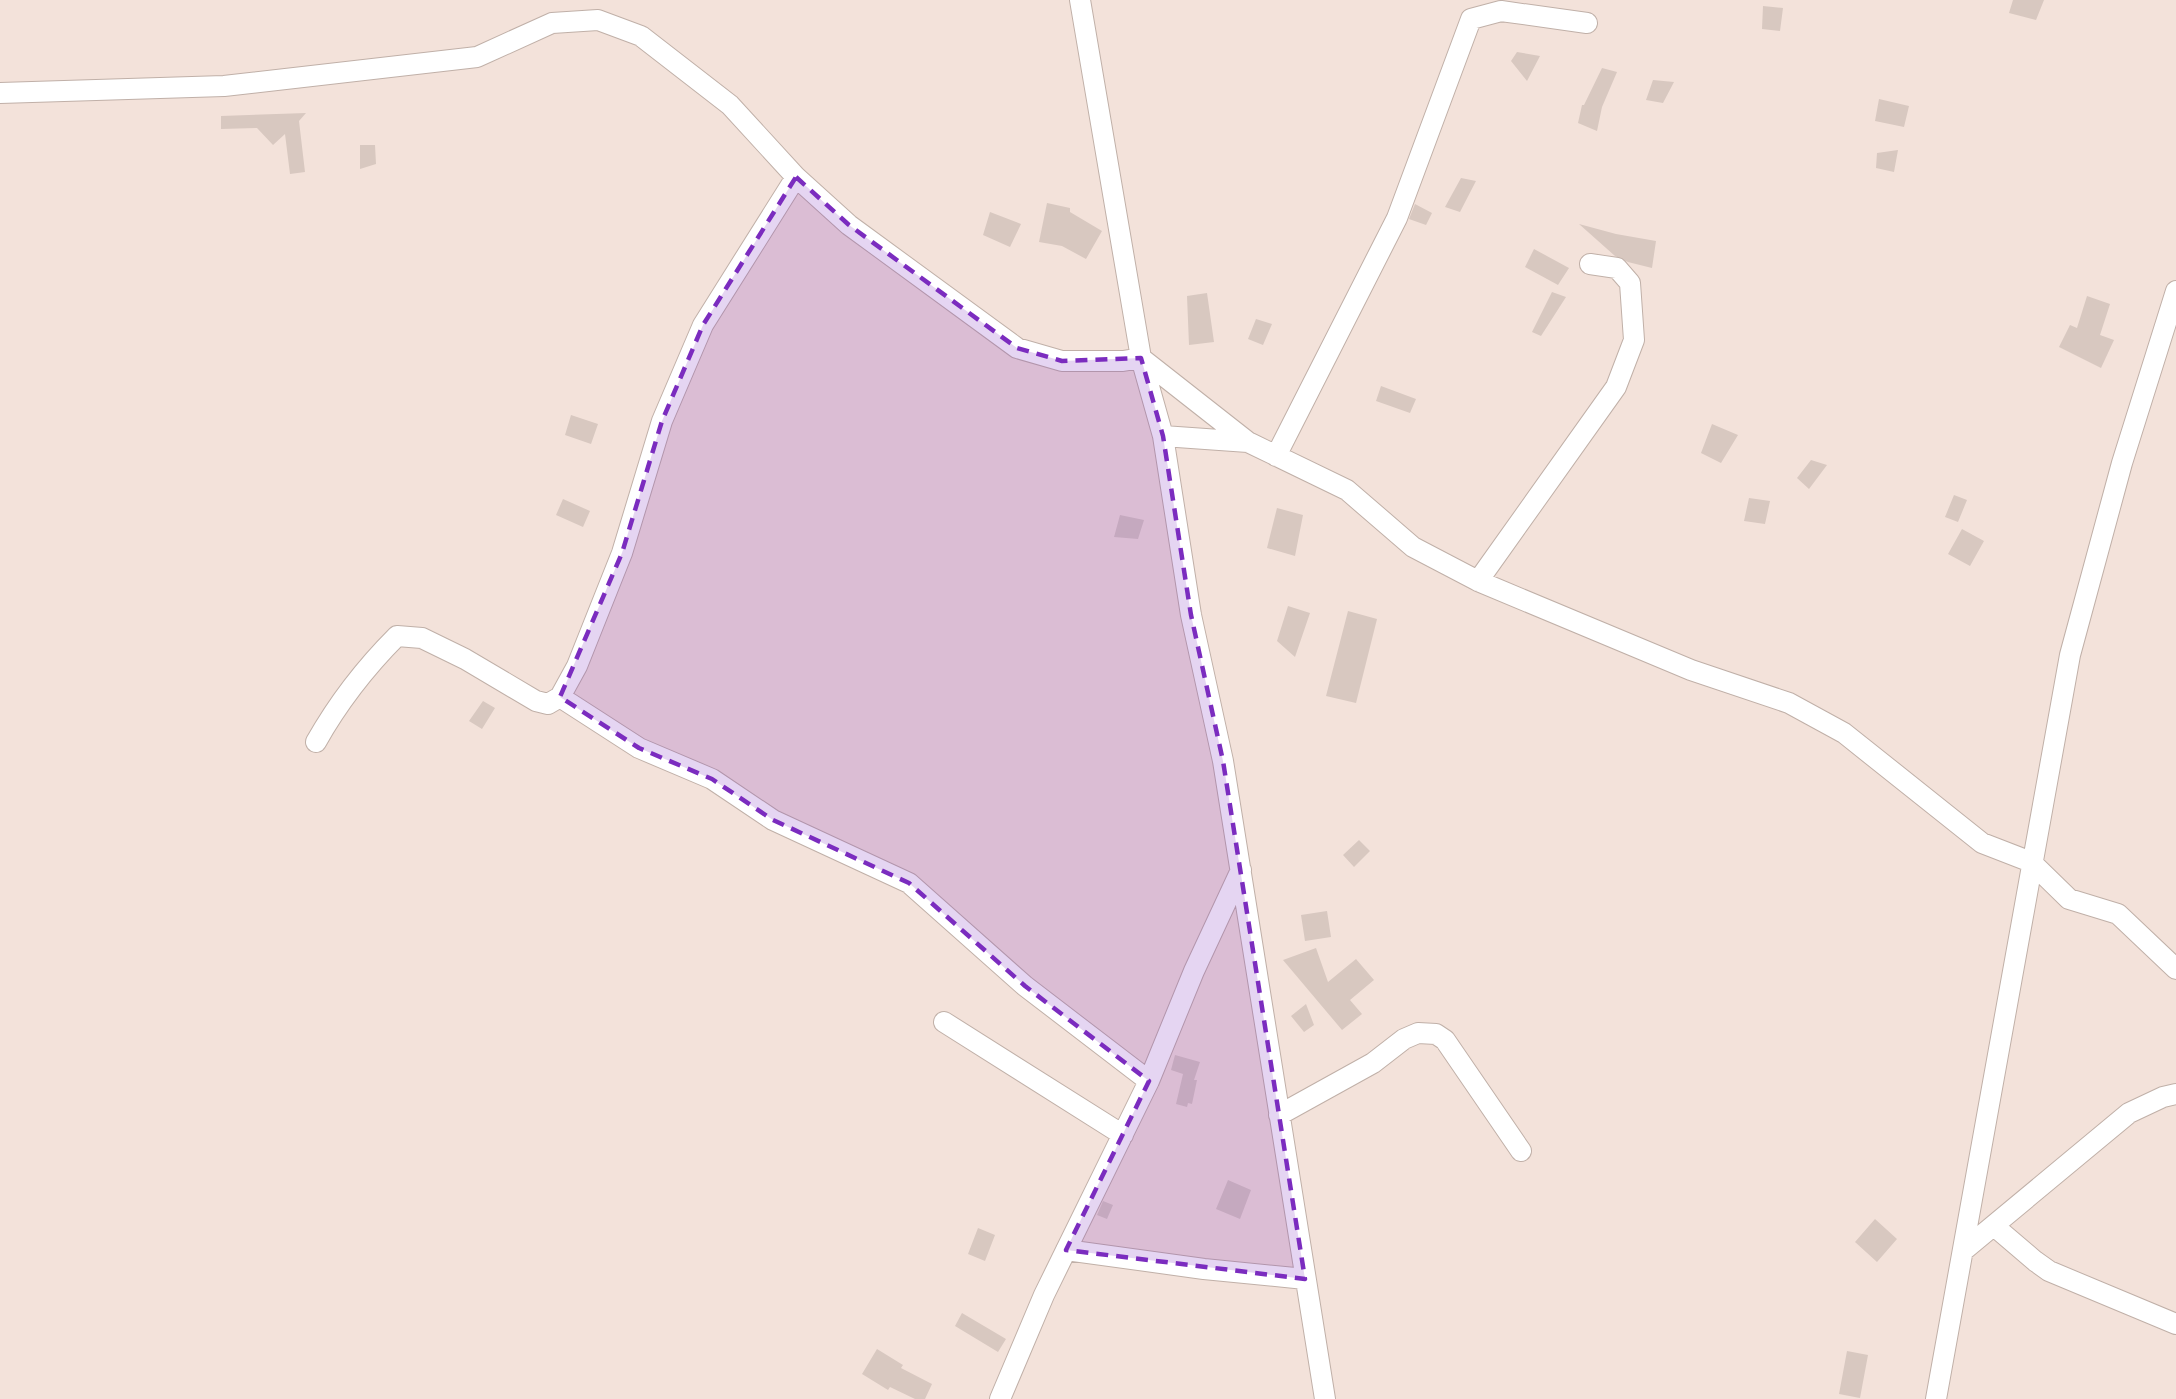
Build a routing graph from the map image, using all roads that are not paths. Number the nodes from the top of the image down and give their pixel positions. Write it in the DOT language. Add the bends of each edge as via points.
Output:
graph roads {
  1 [pos="1080,0"];
  2 [pos="1587,23"];
  3 [pos="0,93"];
  4 [pos="796,177"];
  5 [pos="1590,264"];
  6 [pos="2176,291"];
  7 [pos="1141,358"];
  8 [pos="1163,436"];
  9 [pos="1248,442"];
  10 [pos="1276,456"];
  11 [pos="1478,581"];
  12 [pos="560,697"];
  13 [pos="316,742"];
  14 [pos="2031,862"];
  15 [pos="1242,870"];
  16 [pos="2176,969"];
  17 [pos="944,1022"];
  18 [pos="1149,1081"];
  19 [pos="2176,1094"];
  20 [pos="1280,1115"];
  21 [pos="1123,1135"];
  22 [pos="1521,1151"];
  23 [pos="1994,1226"];
  24 [pos="1066,1250"];
  25 [pos="1964,1250"];
  26 [pos="1305,1279"];
  27 [pos="2176,1324"];
  28 [pos="1000,1399"];
  29 [pos="1325,1399"];
  30 [pos="1936,1399"];
  1 -- 7 [label="street"];
  2 -- 10 [label="street" via="1501,11 1470,19 1397,218"];
  3 -- 4 [label="street" via="224,86 477,57 552,23 598,20 641,36 730,105"];
  4 -- 7 [label="street" via="849,225 1017,348 1062,361"];
  4 -- 12 [label="street" via="703,325 662,421 622,553"];
  5 -- 11 [label="street" via="1617,268 1630,283 1634,340 1616,387"];
  6 -- 14 [label="street" via="2122,463 2070,655"];
  7 -- 8 [label="street"];
  7 -- 9 [label="street"];
  8 -- 9 [label="street"];
  8 -- 15 [label="street" via="1191,615"];
  9 -- 10 [label="street"];
  10 -- 11 [label="street" via="1347,490 1413,547"];
  11 -- 14 [label="street" via="1691,670 1789,703 1845,733 1982,843"];
  12 -- 13 [label="street" via="548,705 536,701 422,638 397,636 333,712"];
  12 -- 18 [label="street" via="639,748 712,779 772,820 909,883 1025,986"];
  14 -- 16 [label="street" via="2069,899 2118,914"];
  14 -- 25 [label="street"];
  15 -- 18 [label="street"];
  15 -- 20 [label="street"];
  17 -- 21 [label="street"];
  18 -- 21 [label="street"];
  19 -- 23 [label="street" via="2129,1113"];
  20 -- 22 [label="street" via="1373,1063 1404,1039 1418,1033 1436,1034 1445,1040"];
  20 -- 26 [label="street"];
  21 -- 24 [label="street"];
  23 -- 25 [label="street"];
  23 -- 27 [label="street" via="2049,1271"];
  24 -- 26 [label="street"];
  24 -- 28 [label="street"];
  25 -- 30 [label="street"];
  26 -- 29 [label="street"];
}
